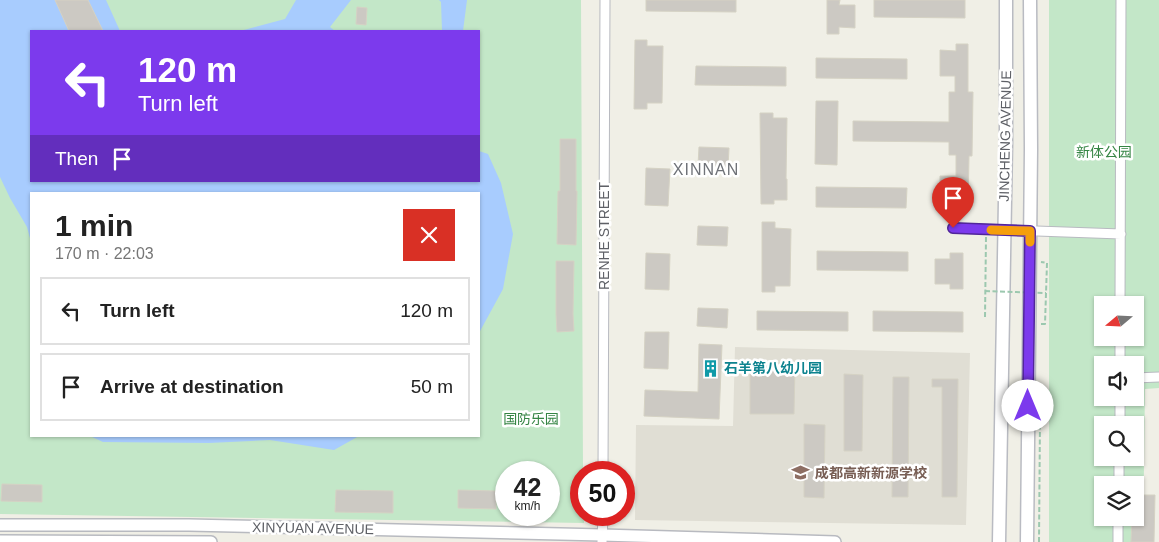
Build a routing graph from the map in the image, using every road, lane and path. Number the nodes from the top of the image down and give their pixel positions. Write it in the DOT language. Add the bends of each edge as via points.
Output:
graph roads {
  1 [pos="605,0"];
  2 [pos="1006,0"];
  3 [pos="1030,0"];
  4 [pos="1121,0"];
  5 [pos="953,228"];
  6 [pos="986,229"];
  7 [pos="1004,230"];
  8 [pos="1030,231"];
  9 [pos="1121,234"];
  10 [pos="1041,262"];
  11 [pos="985,291"];
  12 [pos="1046,293"];
  13 [pos="1120,296"];
  14 [pos="985,317"];
  15 [pos="1041,324"];
  16 [pos="1159,377"];
  17 [pos="1144,378"];
  18 [pos="603,461"];
  19 [pos="0,525"];
  20 [pos="188,525"];
  21 [pos="1118,526"];
  22 [pos="602,538"];
  23 [pos="0,541"];
  24 [pos="188,542"];
  25 [pos="211,542"];
  26 [pos="836,542"];
  27 [pos="999,542"];
  28 [pos="1026,542"];
  29 [pos="1118,542"];
  1 -- 18 [label="street, RENHE STREET"];
  2 -- 7 [label="main road, JINCHENG AVENUE"];
  3 -- 8 [label="main road, JINCHENG AVENUE"];
  4 -- 9 [label="street"];
  5 -- 6 [label="street"];
  6 -- 7 [label="street"];
  6 -- 11 [label="path"];
  7 -- 8 [label="street"];
  7 -- 27 [label="main road, JINCHENG AVENUE"];
  8 -- 9 [label="street"];
  8 -- 28 [label="main road, JINCHENG AVENUE"];
  9 -- 13 [label="street"];
  10 -- 12 [label="path" via="1046,262"];
  11 -- 12 [label="path, bridge"];
  11 -- 14 [label="path"];
  12 -- 15 [label="path" via="1045,324"];
  16 -- 17 [label="street"];
  19 -- 20 [label="street, XINYUAN AVENUE"];
  20 -- 22 [label="street, XINYUAN AVENUE"];
  20 -- 24 [label="street"];
  21 -- 29 [label="street"];
  22 -- 26 [label="street, XINYUAN AVENUE"];
  23 -- 24 [label="street"];
  24 -- 25 [label="street"];
}
